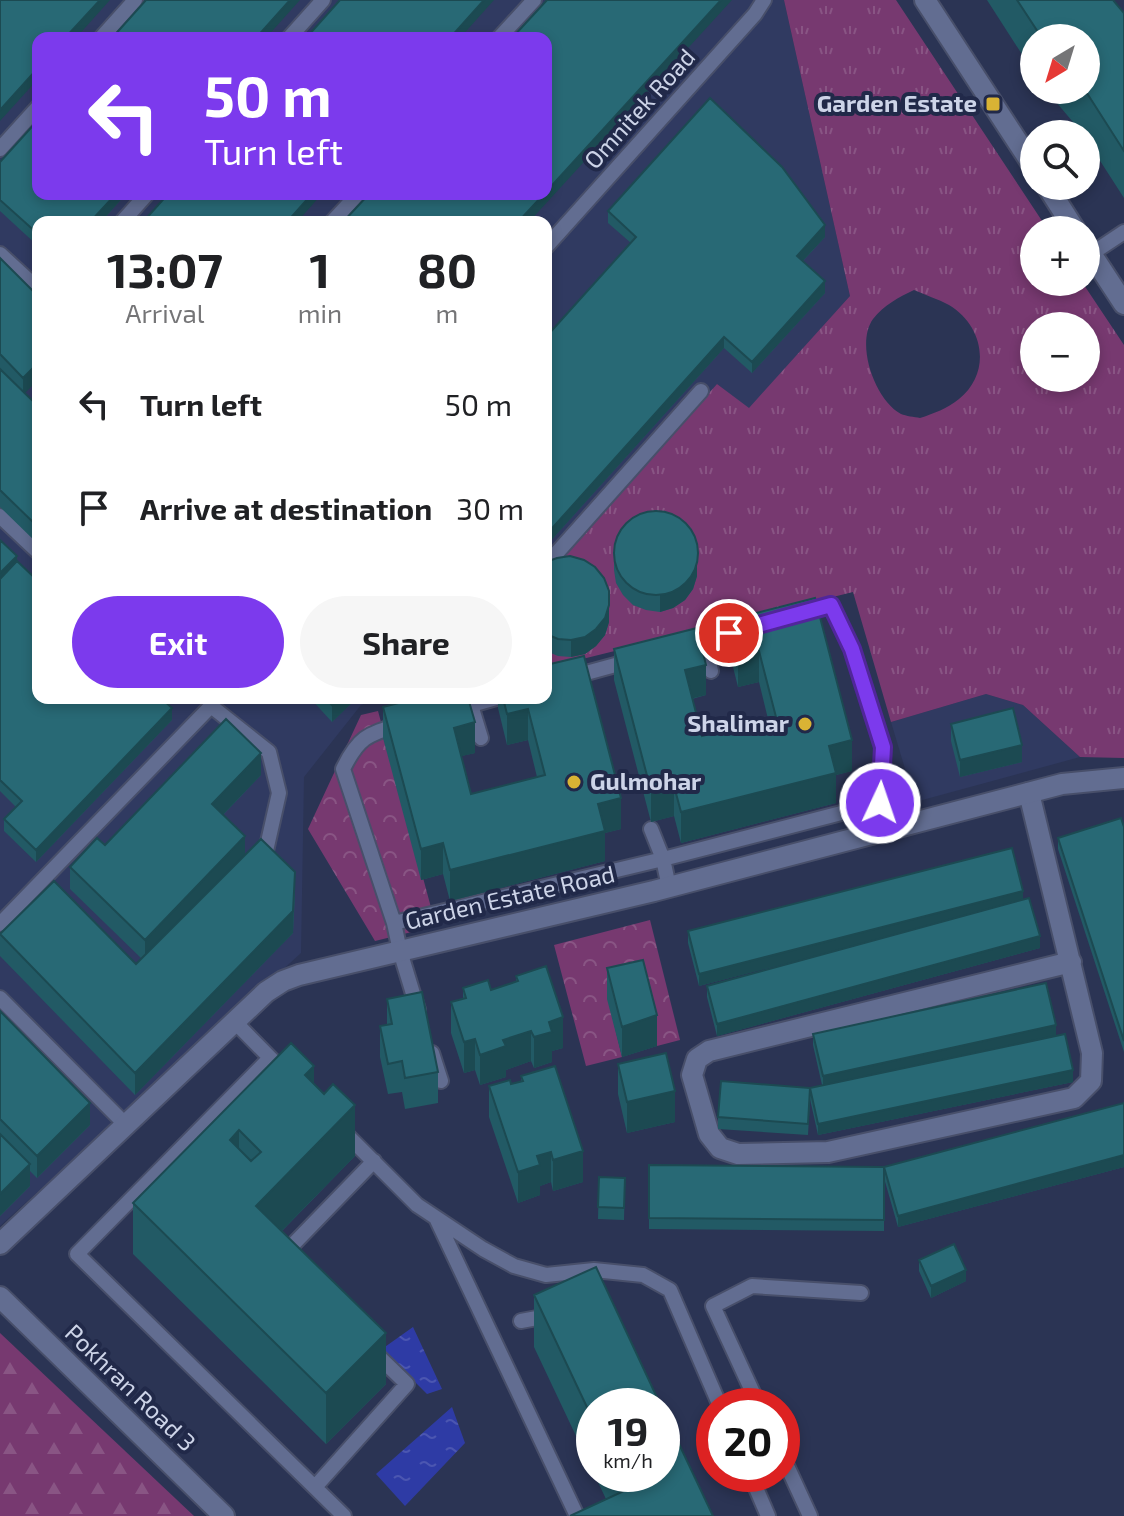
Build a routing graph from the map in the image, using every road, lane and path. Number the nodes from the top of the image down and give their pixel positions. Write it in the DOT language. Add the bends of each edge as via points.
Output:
graph roads {
  1 [pos="135,0"];
  2 [pos="323,0"];
  3 [pos="534,0"];
  4 [pos="764,0"];
  5 [pos="925,0"];
  6 [pos="106,32"];
  7 [pos="294,32"];
  8 [pos="505,32"];
  9 [pos="32,114"];
  10 [pos="1020,146"];
  11 [pos="0,149"];
  12 [pos="142,200"];
  13 [pos="352,200"];
  14 [pos="127,216"];
  15 [pos="338,216"];
  16 [pos="1124,232"];
  17 [pos="552,240"];
  18 [pos="1100,244"];
  19 [pos="0,254"];
  20 [pos="1100,268"];
  21 [pos="32,283"];
  22 [pos="1124,304"];
  23 [pos="701,391"];
  24 [pos="0,516"];
  25 [pos="32,546"];
  26 [pos="552,558"];
  27 [pos="789,616"];
  28 [pos="760,624"];
  29 [pos="704,640"];
  30 [pos="711,671"];
  31 [pos="552,682"];
  32 [pos="475,704"];
  33 [pos="471,705"];
  34 [pos="449,707"];
  35 [pos="411,722"];
  36 [pos="481,738"];
  37 [pos="1124,778"];
  38 [pos="1029,793"];
  39 [pos="651,829"];
  40 [pos="266,851"];
  41 [pos="663,859"];
  42 [pos="669,887"];
  43 [pos="394,923"];
  44 [pos="0,924"];
  45 [pos="400,951"];
  46 [pos="1071,962"];
  47 [pos="0,998"];
  48 [pos="422,1021"];
  49 [pos="235,1022"];
  50 [pos="426,1036"];
  51 [pos="270,1058"];
  52 [pos="441,1081"];
  53 [pos="301,1089"];
  54 [pos="332,1120"];
  55 [pos="126,1125"];
  56 [pos="374,1161"];
  57 [pos="436,1217"];
  58 [pos="0,1244"];
  59 [pos="289,1270"];
  60 [pos="861,1293"];
  61 [pos="0,1297"];
  62 [pos="562,1314"];
  63 [pos="521,1321"];
  64 [pos="365,1343"];
  65 [pos="712,1388"];
  66 [pos="751,1388"];
  67 [pos="315,1487"];
  68 [pos="758,1492"];
  69 [pos="799,1492"];
  70 [pos="224,1516"];
  71 [pos="344,1516"];
  72 [pos="577,1516"];
  73 [pos="768,1516"];
  74 [pos="810,1516"];
  1 -- 6 [label="lane"];
  2 -- 7 [label="lane"];
  3 -- 8 [label="lane"];
  4 -- 17 [label="lane, Omnitek Road"];
  5 -- 10 [label="street"];
  9 -- 11 [label="lane"];
  12 -- 14 [label="lane"];
  13 -- 15 [label="lane"];
  16 -- 18 [label="lane"];
  19 -- 21 [label="lane"];
  20 -- 22 [label="street"];
  23 -- 26 [label="lane"];
  24 -- 25 [label="lane"];
  27 -- 41 [label="lane" via="831,605 852,649 883,747 880,803"];
  28 -- 29 [label="lane"];
  29 -- 30 [label="lane"];
  29 -- 31 [label="lane"];
  32 -- 33 [label="lane"];
  33 -- 34 [label="lane"];
  33 -- 36 [label="lane"];
  35 -- 43 [label="lane" via="368,734 343,769"];
  37 -- 38 [label="street, Garden Estate Road"];
  38 -- 42 [label="street, Garden Estate Road"];
  38 -- 46 [label="street"];
  39 -- 41 [label="lane"];
  40 -- 44 [label="lane" via="279,793 269,752 211,706"];
  41 -- 42 [label="lane"];
  41 -- 43 [label="lane"];
  42 -- 45 [label="street, Garden Estate Road"];
  43 -- 45 [label="lane"];
  45 -- 48 [label="lane"];
  45 -- 49 [label="street, Garden Estate Road" via="283,981"];
  46 -- 46 [label="street" via="709,1051 697,1059 692,1075 709,1134 720,1148 738,1154 828,1152 1074,1098 1091,1081 1092,1053"];
  47 -- 55 [label="lane"];
  49 -- 51 [label="lane"];
  49 -- 55 [label="street, Garden Estate Road"];
  50 -- 52 [label="lane"];
  51 -- 53 [label="lane"];
  51 -- 67 [label="lane" via="77,1254"];
  54 -- 56 [label="lane"];
  55 -- 58 [label="street, Garden Estate Road"];
  56 -- 57 [label="lane"];
  56 -- 59 [label="lane" via="279,1259"];
  57 -- 65 [label="lane" via="514,1266 546,1275 594,1270 643,1275 670,1290"];
  57 -- 72 [label="lane"];
  60 -- 66 [label="lane" via="752,1286 713,1306"];
  61 -- 70 [label="street, Pokhran Road 3"];
  62 -- 63 [label="lane"];
  64 -- 67 [label="lane" via="407,1384"];
  67 -- 71 [label="lane"];
  68 -- 73 [label="lane"];
  69 -- 74 [label="lane"];
}
